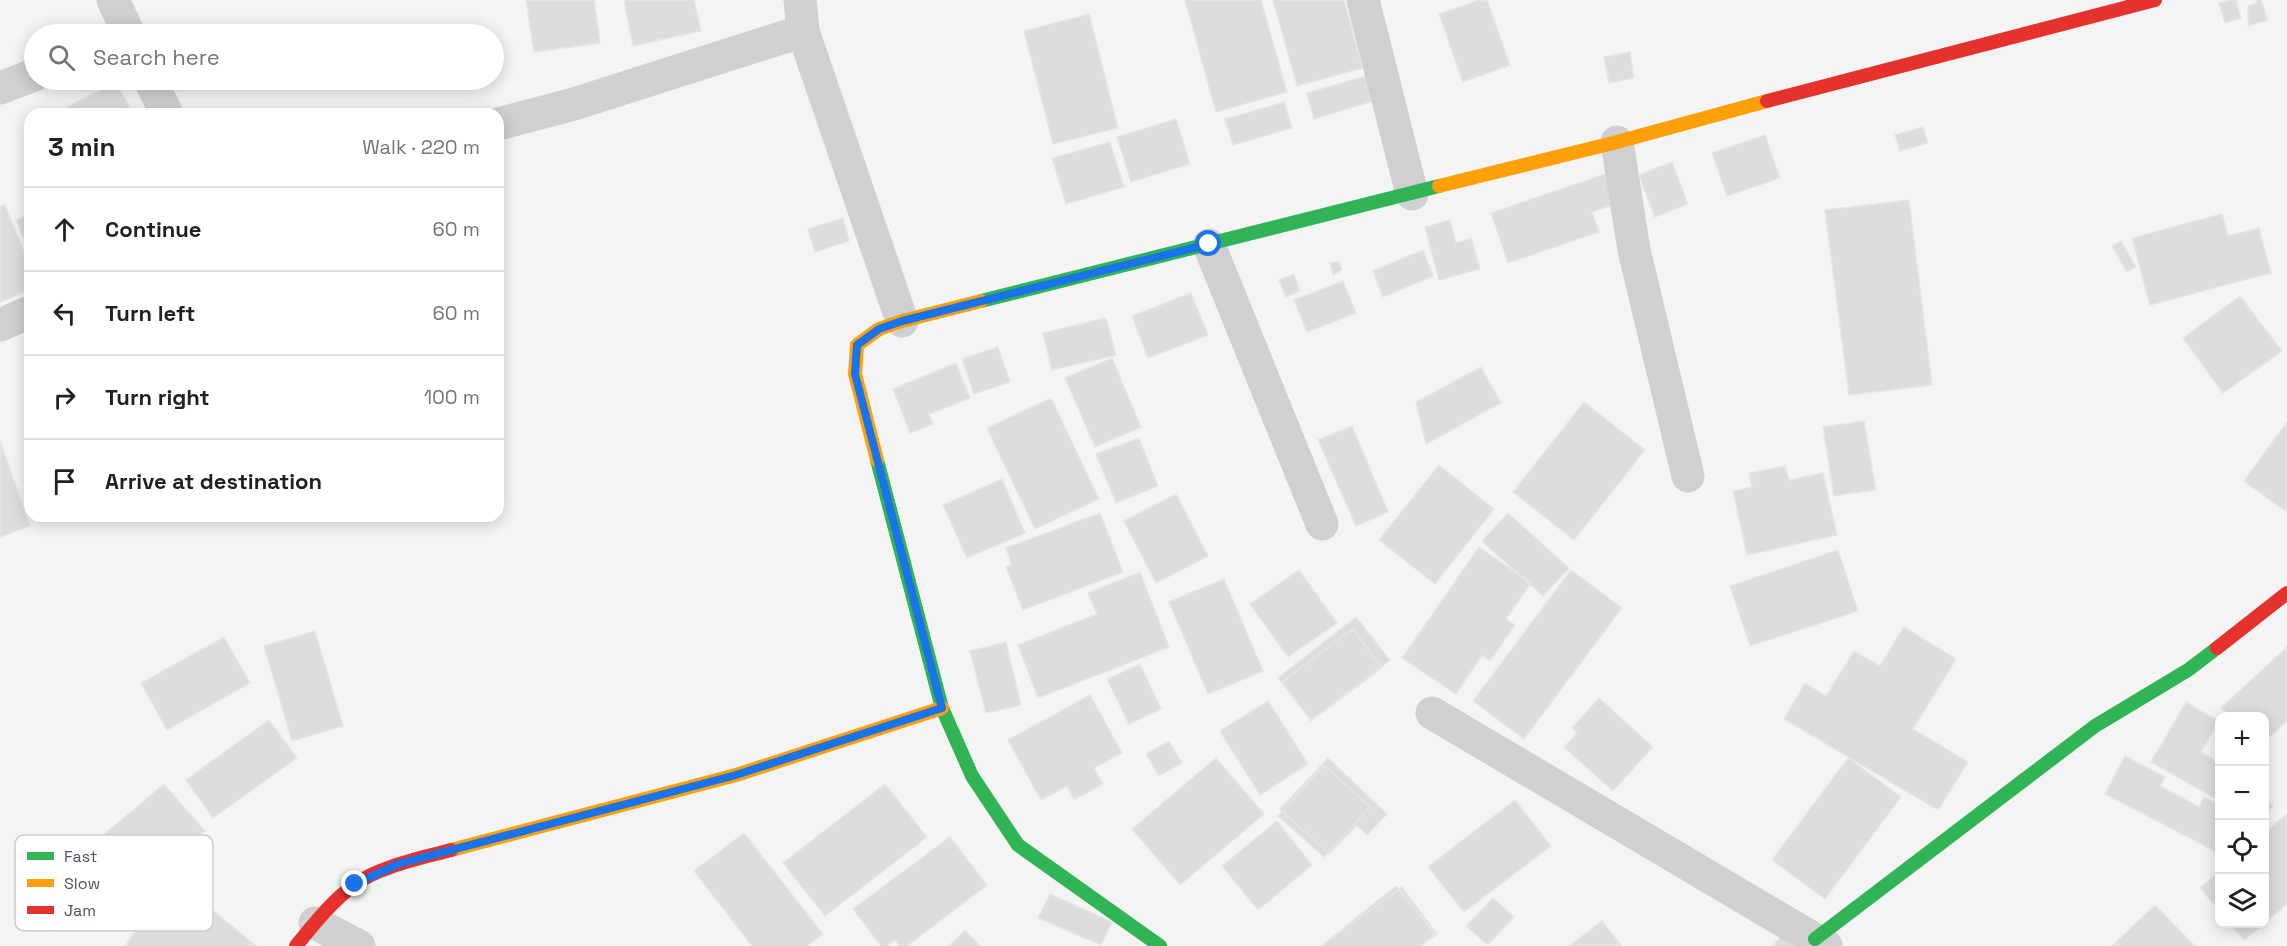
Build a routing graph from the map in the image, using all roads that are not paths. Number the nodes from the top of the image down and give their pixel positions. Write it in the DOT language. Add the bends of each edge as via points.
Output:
graph roads {
  1 [pos="113,0"];
  2 [pos="1364,0"];
  3 [pos="2155,0"];
  4 [pos="802,15"];
  5 [pos="124,24"];
  6 [pos="24,79"];
  7 [pos="0,88"];
  8 [pos="155,90"];
  9 [pos="163,108"];
  10 [pos="504,122"];
  11 [pos="1617,142"];
  12 [pos="1412,194"];
  13 [pos="1209,244"];
  14 [pos="24,315"];
  15 [pos="902,321"];
  16 [pos="0,325"];
  17 [pos="1689,476"];
  18 [pos="1322,524"];
  19 [pos="2287,592"];
  20 [pos="942,708"];
  21 [pos="1432,713"];
  22 [pos="305,934"];
  23 [pos="1820,942"];
  24 [pos="359,946"];
  25 [pos="1160,946"];
  1 -- 5 [label="street"];
  2 -- 12 [label="street"];
  3 -- 11 [label="street"];
  4 -- 10 [label="street" via="574,104"];
  4 -- 15 [label="street"];
  6 -- 7 [label="street"];
  8 -- 9 [label="street"];
  11 -- 12 [label="street"];
  11 -- 17 [label="street" via="1634,250"];
  12 -- 13 [label="street"];
  13 -- 15 [label="street"];
  13 -- 18 [label="street"];
  14 -- 16 [label="street"];
  15 -- 20 [label="street" via="879,329 857,345 855,374"];
  19 -- 23 [label="street" via="2188,670 2095,726"];
  20 -- 22 [label="street" via="736,775 398,864 355,884"];
  20 -- 25 [label="street" via="972,776 1018,845"];
  21 -- 23 [label="street"];
  22 -- 24 [label="street"];
}
